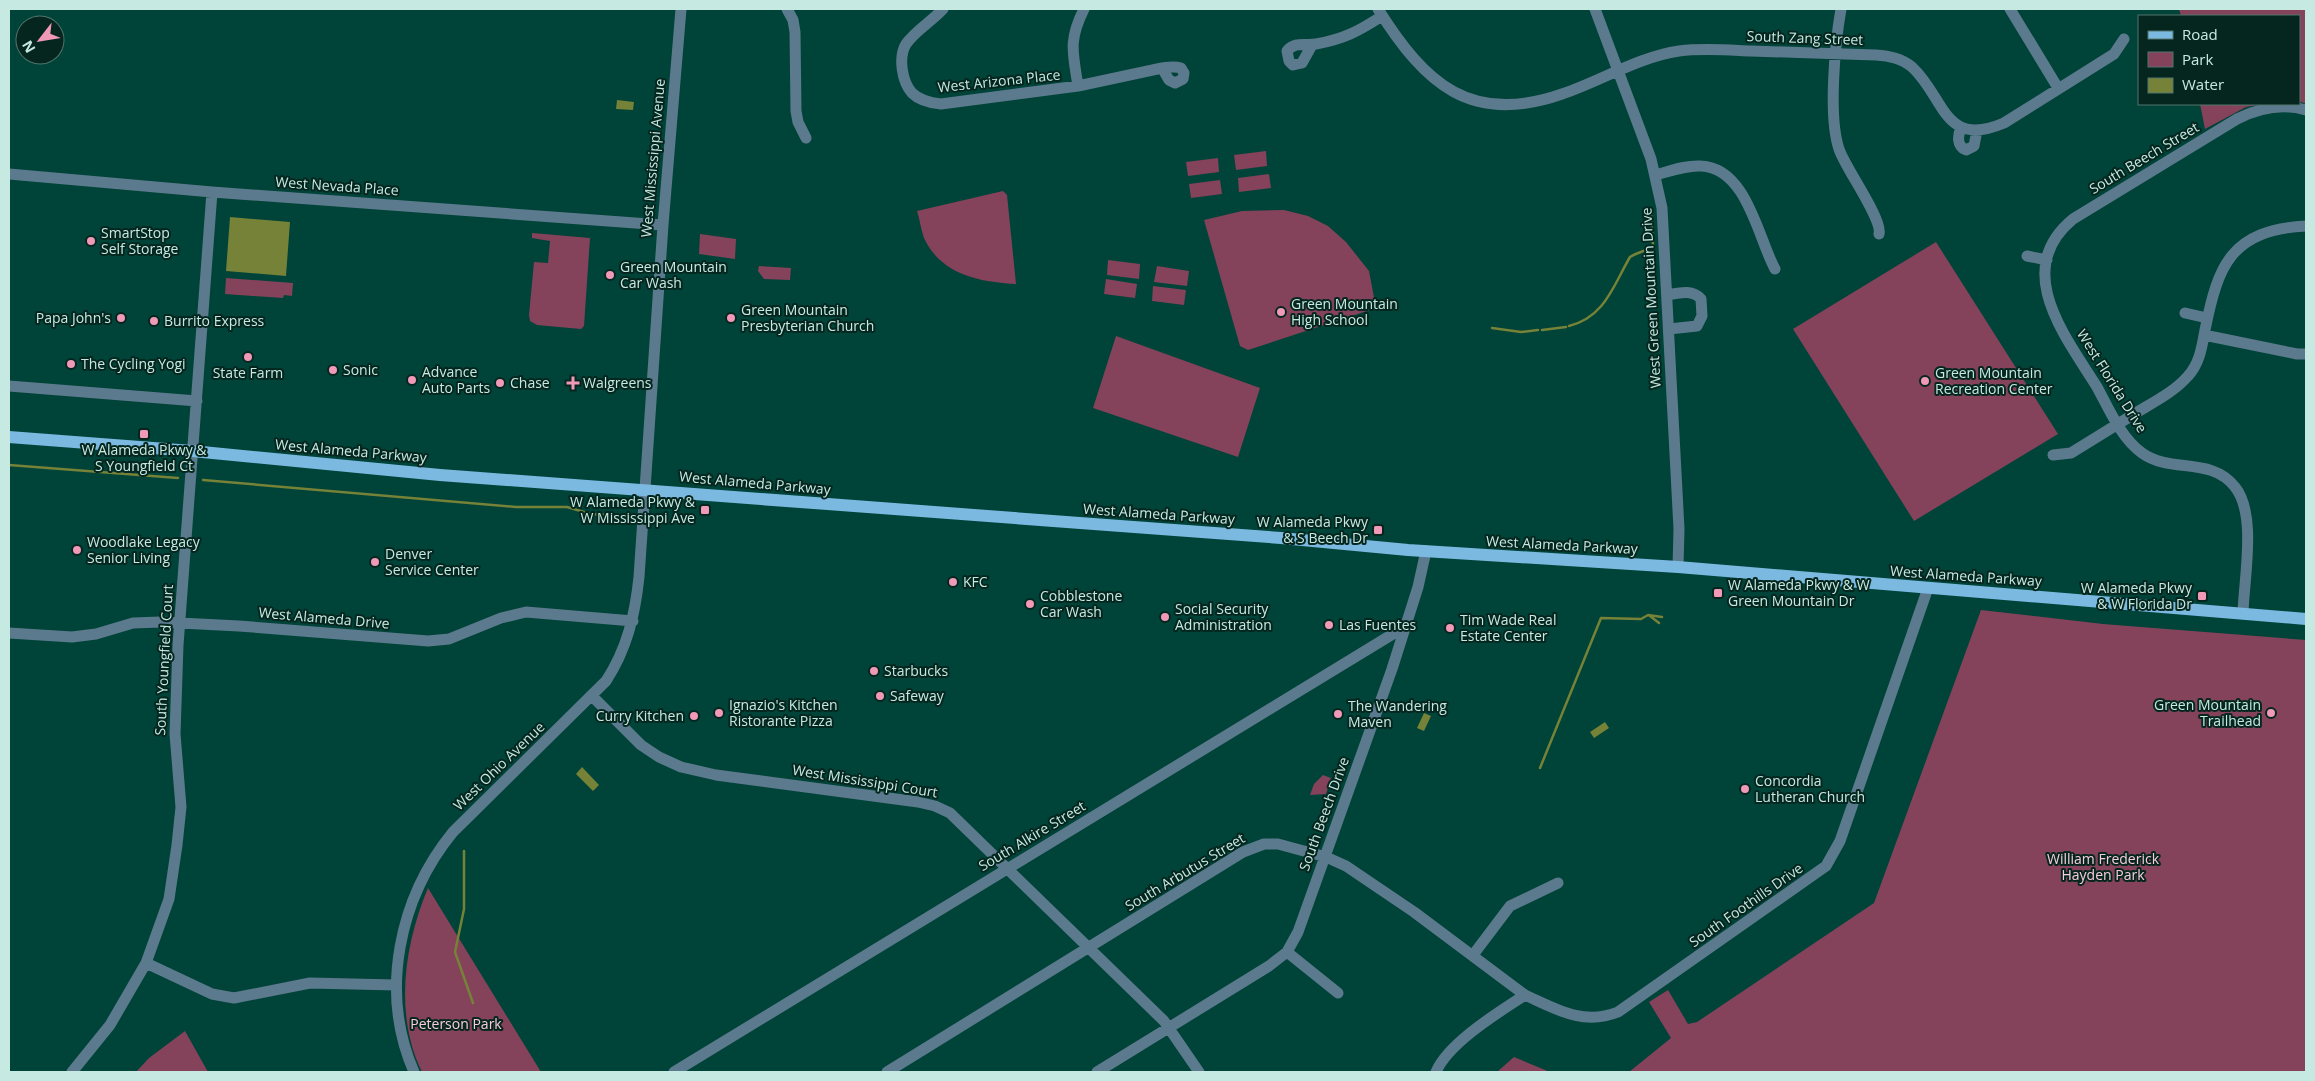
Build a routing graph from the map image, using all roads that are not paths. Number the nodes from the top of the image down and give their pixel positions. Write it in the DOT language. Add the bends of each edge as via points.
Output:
graph roads {
  1 [pos="681,9"];
  2 [pos="787,9"];
  3 [pos="943,9"];
  4 [pos="1084,9"];
  5 [pos="1595,9"];
  6 [pos="1841,9"];
  7 [pos="2010,9"];
  8 [pos="1380,12"];
  9 [pos="2124,40"];
  10 [pos="1312,45"];
  11 [pos="1836,53"];
  12 [pos="1162,68"];
  13 [pos="1619,71"];
  14 [pos="1078,86"];
  15 [pos="2058,88"];
  16 [pos="2306,110"];
  17 [pos="1961,127"];
  18 [pos="1976,130"];
  19 [pos="806,138"];
  20 [pos="9,174"];
  21 [pos="1656,175"];
  22 [pos="212,192"];
  23 [pos="663,226"];
  24 [pos="2306,226"];
  25 [pos="1879,234"];
  26 [pos="2027,256"];
  27 [pos="2047,260"];
  28 [pos="1775,269"];
  29 [pos="2045,275"];
  30 [pos="1667,295"];
  31 [pos="2185,313"];
  32 [pos="2207,318"];
  33 [pos="1669,329"];
  34 [pos="2204,335"];
  35 [pos="2306,354"];
  36 [pos="9,386"];
  37 [pos="197,401"];
  38 [pos="2118,424"];
  39 [pos="9,437"];
  40 [pos="192,451"];
  41 [pos="2053,455"];
  42 [pos="644,488"];
  43 [pos="1426,551"];
  44 [pos="1678,567"];
  45 [pos="1928,588"];
  46 [pos="2243,613"];
  47 [pos="2306,618"];
  48 [pos="633,621"];
  49 [pos="180,623"];
  50 [pos="1406,626"];
  51 [pos="9,633"];
  52 [pos="592,696"];
  53 [pos="1326,857"];
  54 [pos="1008,868"];
  55 [pos="1558,883"];
  56 [pos="1089,948"];
  57 [pos="1287,952"];
  58 [pos="1473,955"];
  59 [pos="146,963"];
  60 [pos="396,984"];
  61 [pos="1338,993"];
  62 [pos="1524,995"];
  63 [pos="1170,1028"];
  64 [pos="72,1072"];
  65 [pos="414,1072"];
  66 [pos="674,1072"];
  67 [pos="887,1072"];
  68 [pos="1097,1072"];
  69 [pos="1199,1072"];
  70 [pos="1436,1072"];
  1 -- 23 [label="street, West Mississippi Avenue"];
  2 -- 19 [label="street" via="793,20 797,117"];
  3 -- 14 [label="street, West Arizona Place" via="906,44 903,54 902,70 912,92 919,98 941,104"];
  4 -- 14 [label="street" via="1075,27 1072,46"];
  5 -- 13 [label="street, West Green Mountain Drive"];
  6 -- 11 [label="street"];
  7 -- 15 [label="street"];
  8 -- 10 [label="street" via="1354,34"];
  8 -- 13 [label="street, South Zang Street" via="1418,64 1436,82 1458,95 1480,102 1501,106 1527,104"];
  9 -- 15 [label="street, South Zang Street" via="2114,54"];
  11 -- 13 [label="street, South Zang Street" via="1690,50 1649,59"];
  11 -- 17 [label="street, South Zang Street" via="1886,56 1903,61 1918,73 1944,114"];
  11 -- 25 [label="street" via="1836,140 1843,160 1878,220"];
  12 -- 14 [label="street, West Arizona Place"];
  13 -- 21 [label="street, West Green Mountain Drive"];
  15 -- 18 [label="street, South Zang Street" via="2004,123"];
  16 -- 27 [label="street, South Beech Street" via="2275,107 2237,119 2074,219 2058,234"];
  17 -- 18 [label="street, South Zang Street"];
  17 -- 18 [label="street" via="1959,143 1966,150 1974,146"];
  20 -- 22 [label="street, West Nevada Place"];
  21 -- 28 [label="street" via="1695,166 1723,167 1750,208"];
  21 -- 30 [label="street, West Green Mountain Drive" via="1664,226"];
  22 -- 23 [label="street, West Nevada Place"];
  22 -- 37 [label="street, South Youngfield Court"];
  23 -- 42 [label="street, West Mississippi Avenue"];
  24 -- 32 [label="street" via="2270,230 2238,249 2218,277"];
  26 -- 27 [label="street"];
  27 -- 29 [label="street, South Beech Street"];
  29 -- 38 [label="street, West Florida Drive" via="2047,298 2055,318"];
  30 -- 33 [label="street, West Green Mountain Drive"];
  30 -- 33 [label="street" via="1695,294 1701,299 1702,316 1697,326"];
  31 -- 32 [label="street"];
  32 -- 34 [label="street"];
  33 -- 44 [label="street, West Green Mountain Drive"];
  34 -- 35 [label="street"];
  34 -- 38 [label="street" via="2197,362 2188,376 2166,395"];
  36 -- 37 [label="street"];
  37 -- 40 [label="street, South Youngfield Court"];
  38 -- 41 [label="street" via="2071,453"];
  38 -- 46 [label="street, West Florida Drive" via="2133,445 2147,456 2165,464 2205,467 2236,487 2248,520"];
  39 -- 40 [label="main road, West Alameda Parkway"];
  40 -- 42 [label="main road, West Alameda Parkway" via="440,475"];
  40 -- 49 [label="street, South Youngfield Court"];
  42 -- 43 [label="main road, West Alameda Parkway"];
  42 -- 48 [label="street, West Ohio Avenue"];
  43 -- 44 [label="main road, West Alameda Parkway"];
  43 -- 50 [label="street, South Beech Drive"];
  44 -- 45 [label="main road, West Alameda Parkway"];
  45 -- 46 [label="main road, West Alameda Parkway"];
  45 -- 62 [label="street, South Foothills Drive" via="1840,842 1826,866 1618,1012 1603,1017 1579,1018"];
  46 -- 47 [label="main road, West Alameda Parkway"];
  48 -- 49 [label="street, West Alameda Drive" via="526,612 501,618 449,639 428,641"];
  48 -- 52 [label="street, West Ohio Avenue" via="616,664"];
  49 -- 51 [label="street, West Alameda Drive" via="133,623 72,637"];
  49 -- 59 [label="street, South Youngfield Court" via="175,734 181,806 178,844 168,899"];
  50 -- 53 [label="street, South Beech Drive"];
  50 -- 54 [label="street, South Alkire Street"];
  52 -- 54 [label="street, West Mississippi Court" via="641,745 671,763 716,776 935,806 958,820"];
  52 -- 60 [label="street, West Ohio Avenue" via="463,821 438,852 418,886 408,913 400,945"];
  53 -- 56 [label="street, South Arbutus Street" via="1278,844 1255,847"];
  53 -- 57 [label="street, South Beech Drive" via="1298,932"];
  53 -- 58 [label="street, South Arbutus Street" via="1346,866"];
  54 -- 56 [label="street, West Mississippi Court"];
  54 -- 66 [label="street, South Alkire Street"];
  55 -- 58 [label="street" via="1510,906"];
  56 -- 63 [label="street, West Mississippi Court"];
  56 -- 67 [label="street, South Arbutus Street"];
  57 -- 61 [label="street"];
  57 -- 63 [label="street, South Beech Drive"];
  58 -- 62 [label="street, South Arbutus Street"];
  59 -- 60 [label="street" via="212,994 234,998 310,983"];
  59 -- 64 [label="street, South Youngfield Court" via="110,1025"];
  60 -- 65 [label="street, West Ohio Avenue" via="402,1036"];
  62 -- 70 [label="street" via="1457,1045"];
  63 -- 68 [label="street"];
  63 -- 69 [label="street, West Mississippi Court"];
}
